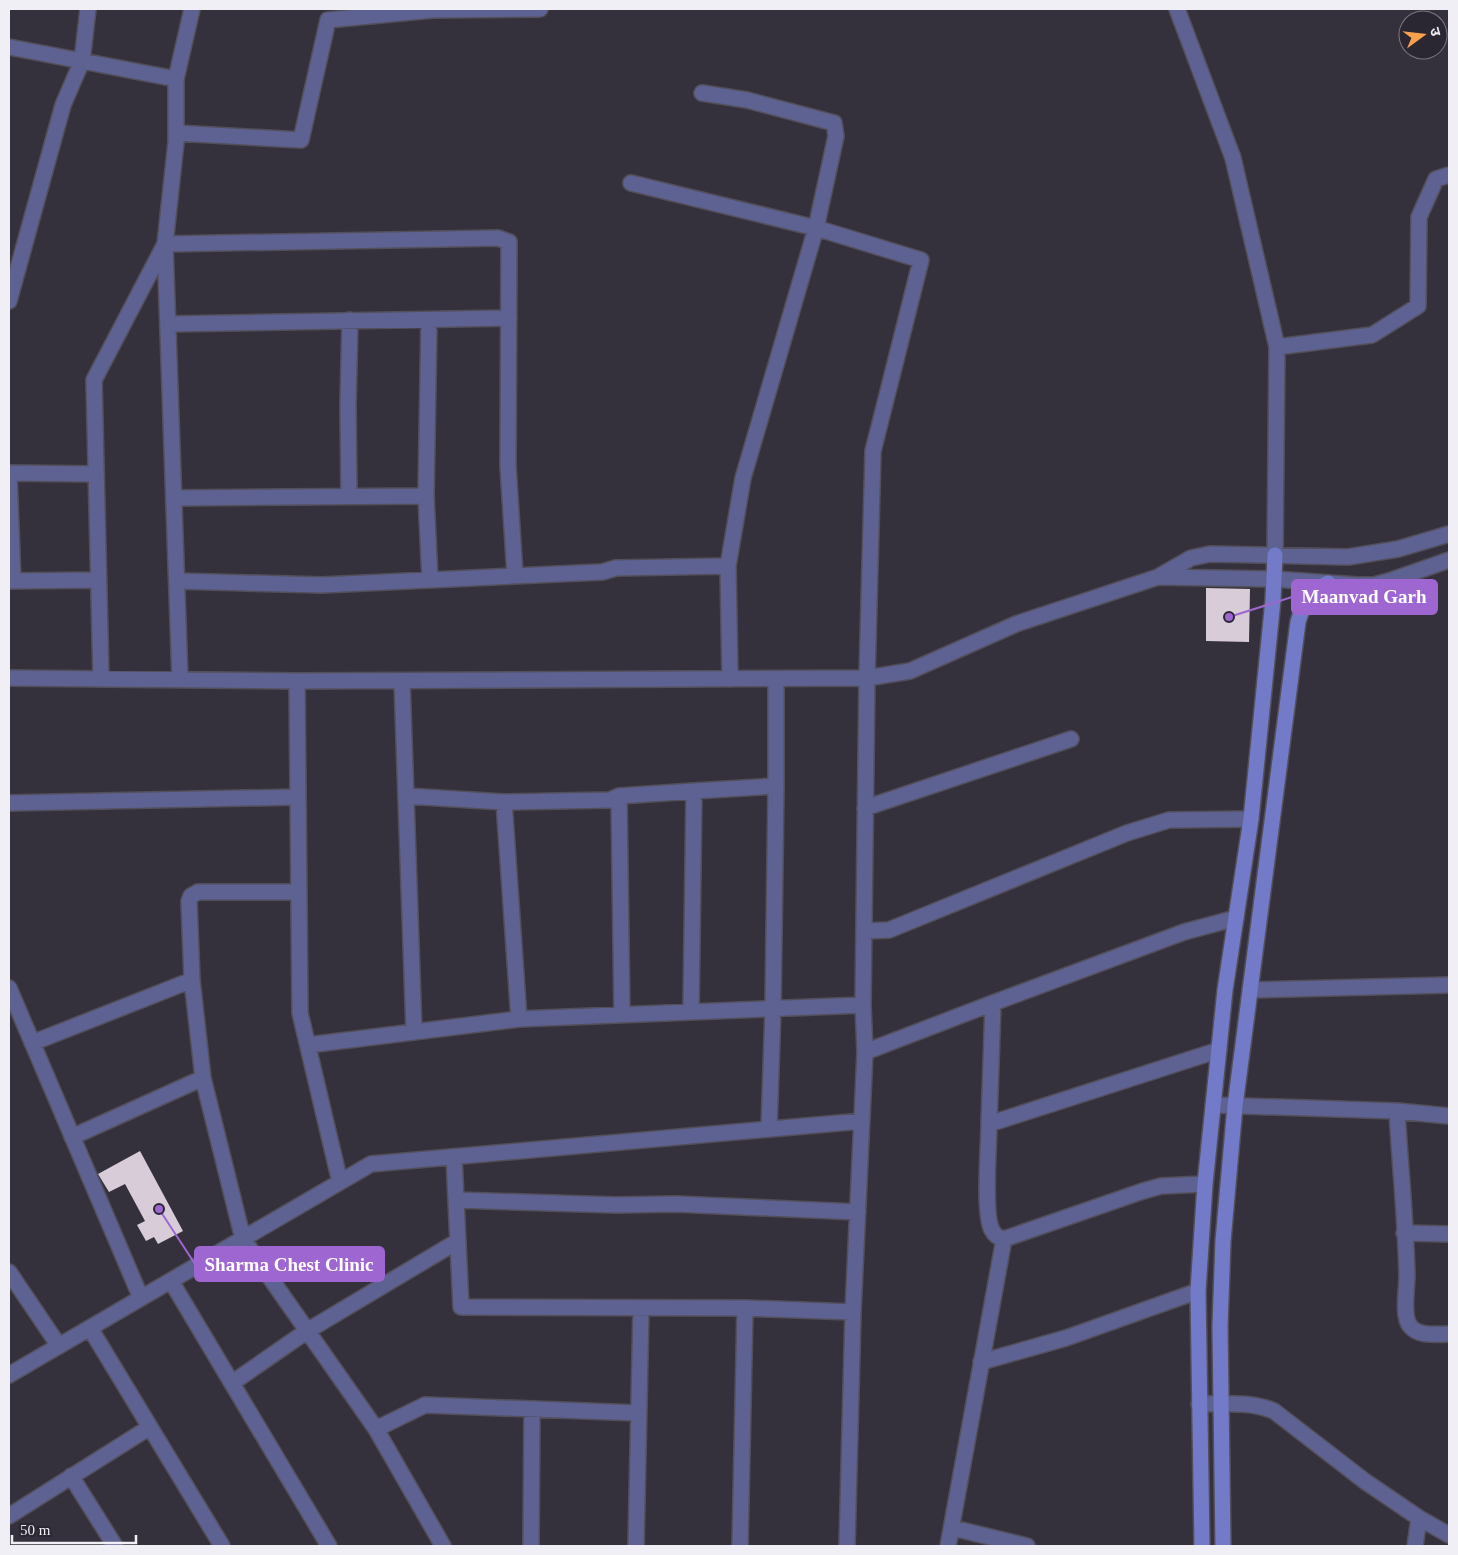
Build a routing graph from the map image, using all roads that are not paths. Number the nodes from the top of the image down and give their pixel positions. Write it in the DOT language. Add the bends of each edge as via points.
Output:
graph roads {
  1 [pos="88,9"];
  2 [pos="192,9"];
  3 [pos="540,9"];
  4 [pos="1177,9"];
  5 [pos="9,47"];
  6 [pos="82,61"];
  7 [pos="176,79"];
  8 [pos="702,93"];
  9 [pos="176,133"];
  10 [pos="1449,175"];
  11 [pos="631,183"];
  12 [pos="816,228"];
  13 [pos="165,244"];
  14 [pos="9,301"];
  15 [pos="508,318"];
  16 [pos="350,320"];
  17 [pos="429,320"];
  18 [pos="168,324"];
  19 [pos="1277,347"];
  20 [pos="9,473"];
  21 [pos="96,474"];
  22 [pos="426,496"];
  23 [pos="349,497"];
  24 [pos="174,498"];
  25 [pos="1449,534"];
  26 [pos="1275,555"];
  27 [pos="1449,560"];
  28 [pos="728,566"];
  29 [pos="515,575"];
  30 [pos="1158,577"];
  31 [pos="1274,579"];
  32 [pos="98,580"];
  33 [pos="430,580"];
  34 [pos="11,581"];
  35 [pos="177,581"];
  36 [pos="1328,583"];
  37 [pos="9,678"];
  38 [pos="866,678"];
  39 [pos="101,679"];
  40 [pos="730,679"];
  41 [pos="776,679"];
  42 [pos="180,680"];
  43 [pos="402,680"];
  44 [pos="298,681"];
  45 [pos="1071,739"];
  46 [pos="776,786"];
  47 [pos="694,791"];
  48 [pos="406,796"];
  49 [pos="619,796"];
  50 [pos="298,797"];
  51 [pos="504,802"];
  52 [pos="9,803"];
  53 [pos="865,808"];
  54 [pos="1251,819"];
  55 [pos="299,892"];
  56 [pos="1236,918"];
  57 [pos="864,931"];
  58 [pos="192,980"];
  59 [pos="1449,985"];
  60 [pos="9,988"];
  61 [pos="1250,990"];
  62 [pos="993,1003"];
  63 [pos="863,1005"];
  64 [pos="773,1008"];
  65 [pos="692,1012"];
  66 [pos="622,1015"];
  67 [pos="519,1019"];
  68 [pos="414,1032"];
  69 [pos="32,1043"];
  70 [pos="308,1045"];
  71 [pos="1218,1050"];
  72 [pos="865,1052"];
  73 [pos="202,1078"];
  74 [pos="1213,1105"];
  75 [pos="1235,1106"];
  76 [pos="1397,1111"];
  77 [pos="1449,1116"];
  78 [pos="862,1121"];
  79 [pos="989,1124"];
  80 [pos="769,1129"];
  81 [pos="72,1137"];
  82 [pos="454,1156"];
  83 [pos="340,1182"];
  84 [pos="1205,1184"];
  85 [pos="456,1200"];
  86 [pos="858,1212"];
  87 [pos="1404,1233"];
  88 [pos="1449,1234"];
  89 [pos="242,1239"];
  90 [pos="1004,1239"];
  91 [pos="458,1241"];
  92 [pos="9,1272"];
  93 [pos="171,1281"];
  94 [pos="1198,1291"];
  95 [pos="141,1298"];
  96 [pos="640,1308"];
  97 [pos="745,1308"];
  98 [pos="853,1312"];
  99 [pos="90,1328"];
  100 [pos="307,1331"];
  101 [pos="1449,1334"];
  102 [pos="58,1346"];
  103 [pos="981,1362"];
  104 [pos="9,1375"];
  105 [pos="232,1383"];
  106 [pos="1199,1404"];
  107 [pos="1221,1404"];
  108 [pos="532,1409"];
  109 [pos="638,1412"];
  110 [pos="150,1426"];
  111 [pos="376,1429"];
  112 [pos="72,1476"];
  113 [pos="9,1516"];
  114 [pos="1419,1518"];
  115 [pos="953,1528"];
  116 [pos="1449,1535"];
  117 [pos="115,1546"];
  118 [pos="222,1546"];
  119 [pos="329,1546"];
  120 [pos="443,1546"];
  121 [pos="531,1546"];
  122 [pos="636,1546"];
  123 [pos="740,1546"];
  124 [pos="847,1546"];
  125 [pos="948,1546"];
  126 [pos="1027,1546"];
  127 [pos="1202,1546"];
  128 [pos="1223,1546"];
  129 [pos="1415,1546"];
  1 -- 6 [label="street"];
  2 -- 7 [label="street"];
  3 -- 9 [label="street" via="433,10 328,20 301,140"];
  4 -- 19 [label="street" via="1233,158"];
  5 -- 6 [label="street"];
  6 -- 7 [label="street"];
  6 -- 14 [label="street" via="63,105"];
  7 -- 9 [label="street"];
  8 -- 12 [label="street" via="747,100 834,123 836,136"];
  9 -- 13 [label="street"];
  10 -- 19 [label="street" via="1436,179 1419,218 1418,306 1372,335"];
  11 -- 12 [label="street"];
  12 -- 28 [label="street" via="743,478"];
  12 -- 38 [label="street" via="920,260 873,452"];
  13 -- 15 [label="street" via="498,238 509,242"];
  13 -- 18 [label="street"];
  13 -- 21 [label="street" via="94,380"];
  15 -- 17 [label="street"];
  15 -- 29 [label="street" via="508,466"];
  16 -- 17 [label="street"];
  16 -- 18 [label="street"];
  16 -- 23 [label="street"];
  17 -- 22 [label="street"];
  18 -- 24 [label="street"];
  19 -- 26 [label="street"];
  20 -- 21 [label="street"];
  20 -- 34 [label="street"];
  21 -- 32 [label="street"];
  22 -- 23 [label="street"];
  22 -- 33 [label="street"];
  23 -- 24 [label="street"];
  24 -- 35 [label="street"];
  25 -- 26 [label="street" via="1398,549 1356,556"];
  26 -- 30 [label="street" via="1198,555"];
  26 -- 31 [label="street"];
  27 -- 36 [label="street" via="1374,585"];
  28 -- 29 [label="street" via="616,568 602,572"];
  28 -- 40 [label="street"];
  29 -- 33 [label="street"];
  30 -- 31 [label="street"];
  30 -- 38 [label="street" via="1016,624 910,671"];
  31 -- 36 [label="street"];
  31 -- 54 [label="street"];
  32 -- 34 [label="street"];
  32 -- 39 [label="street"];
  33 -- 35 [label="street" via="322,585"];
  35 -- 42 [label="street"];
  36 -- 61 [label="street" via="1305,603 1298,622"];
  37 -- 39 [label="street"];
  38 -- 41 [label="street"];
  38 -- 53 [label="street"];
  39 -- 42 [label="street"];
  40 -- 41 [label="street"];
  40 -- 43 [label="street"];
  41 -- 46 [label="street"];
  42 -- 44 [label="street"];
  43 -- 44 [label="street"];
  43 -- 48 [label="street"];
  44 -- 50 [label="street"];
  45 -- 53 [label="street"];
  46 -- 47 [label="street"];
  46 -- 64 [label="street"];
  47 -- 49 [label="street"];
  47 -- 65 [label="street"];
  48 -- 51 [label="street"];
  48 -- 68 [label="street"];
  49 -- 51 [label="street" via="610,800"];
  49 -- 66 [label="street"];
  50 -- 52 [label="street"];
  50 -- 55 [label="street"];
  51 -- 67 [label="street"];
  53 -- 57 [label="street"];
  54 -- 56 [label="street"];
  54 -- 57 [label="street" via="1169,820 1127,833 889,930"];
  55 -- 58 [label="street" via="198,892 191,896"];
  55 -- 70 [label="street" via="300,1012"];
  56 -- 62 [label="street" via="1184,932"];
  56 -- 71 [label="street"];
  57 -- 63 [label="street"];
  58 -- 69 [label="street"];
  58 -- 73 [label="street"];
  59 -- 61 [label="street"];
  60 -- 69 [label="street"];
  61 -- 75 [label="street"];
  62 -- 72 [label="street"];
  62 -- 79 [label="street"];
  63 -- 64 [label="street"];
  63 -- 72 [label="street"];
  64 -- 65 [label="street"];
  64 -- 80 [label="street"];
  65 -- 66 [label="street"];
  66 -- 67 [label="street"];
  67 -- 68 [label="street"];
  68 -- 70 [label="street"];
  69 -- 81 [label="street"];
  70 -- 83 [label="street"];
  71 -- 74 [label="street"];
  71 -- 79 [label="street"];
  72 -- 78 [label="street"];
  73 -- 81 [label="street"];
  73 -- 89 [label="street"];
  74 -- 75 [label="street"];
  74 -- 84 [label="street"];
  75 -- 76 [label="street"];
  75 -- 107 [label="street" via="1223,1241"];
  76 -- 77 [label="street"];
  76 -- 87 [label="street"];
  78 -- 80 [label="street"];
  78 -- 86 [label="street"];
  79 -- 90 [label="street" via="987,1215 992,1232"];
  80 -- 82 [label="street"];
  81 -- 95 [label="street"];
  82 -- 83 [label="street" via="371,1164"];
  82 -- 85 [label="street"];
  83 -- 89 [label="street"];
  84 -- 90 [label="street" via="1143,1190"];
  84 -- 94 [label="street"];
  85 -- 86 [label="street" via="676,1204"];
  85 -- 91 [label="street"];
  86 -- 98 [label="street"];
  87 -- 88 [label="street"];
  87 -- 101 [label="street" via="1408,1323 1419,1333"];
  89 -- 93 [label="street"];
  89 -- 100 [label="street"];
  90 -- 103 [label="street"];
  91 -- 96 [label="street" via="461,1307"];
  91 -- 100 [label="street"];
  92 -- 102 [label="street"];
  93 -- 95 [label="street"];
  93 -- 105 [label="street"];
  94 -- 103 [label="street" via="1066,1338"];
  94 -- 106 [label="street"];
  95 -- 99 [label="street"];
  96 -- 97 [label="street"];
  96 -- 109 [label="street"];
  97 -- 98 [label="street"];
  97 -- 123 [label="street"];
  98 -- 124 [label="street"];
  99 -- 102 [label="street"];
  99 -- 110 [label="street"];
  100 -- 105 [label="street"];
  100 -- 111 [label="street"];
  102 -- 104 [label="street"];
  103 -- 115 [label="street"];
  105 -- 119 [label="street"];
  106 -- 107 [label="street"];
  106 -- 127 [label="street"];
  107 -- 114 [label="street" via="1254,1405 1274,1411"];
  107 -- 128 [label="street"];
  108 -- 109 [label="street"];
  108 -- 111 [label="street" via="424,1405"];
  108 -- 121 [label="street"];
  109 -- 122 [label="street"];
  110 -- 112 [label="street"];
  110 -- 118 [label="street"];
  111 -- 120 [label="street"];
  112 -- 113 [label="street"];
  112 -- 117 [label="street"];
  114 -- 116 [label="street"];
  114 -- 129 [label="street"];
  115 -- 125 [label="street"];
  115 -- 126 [label="street"];
}
